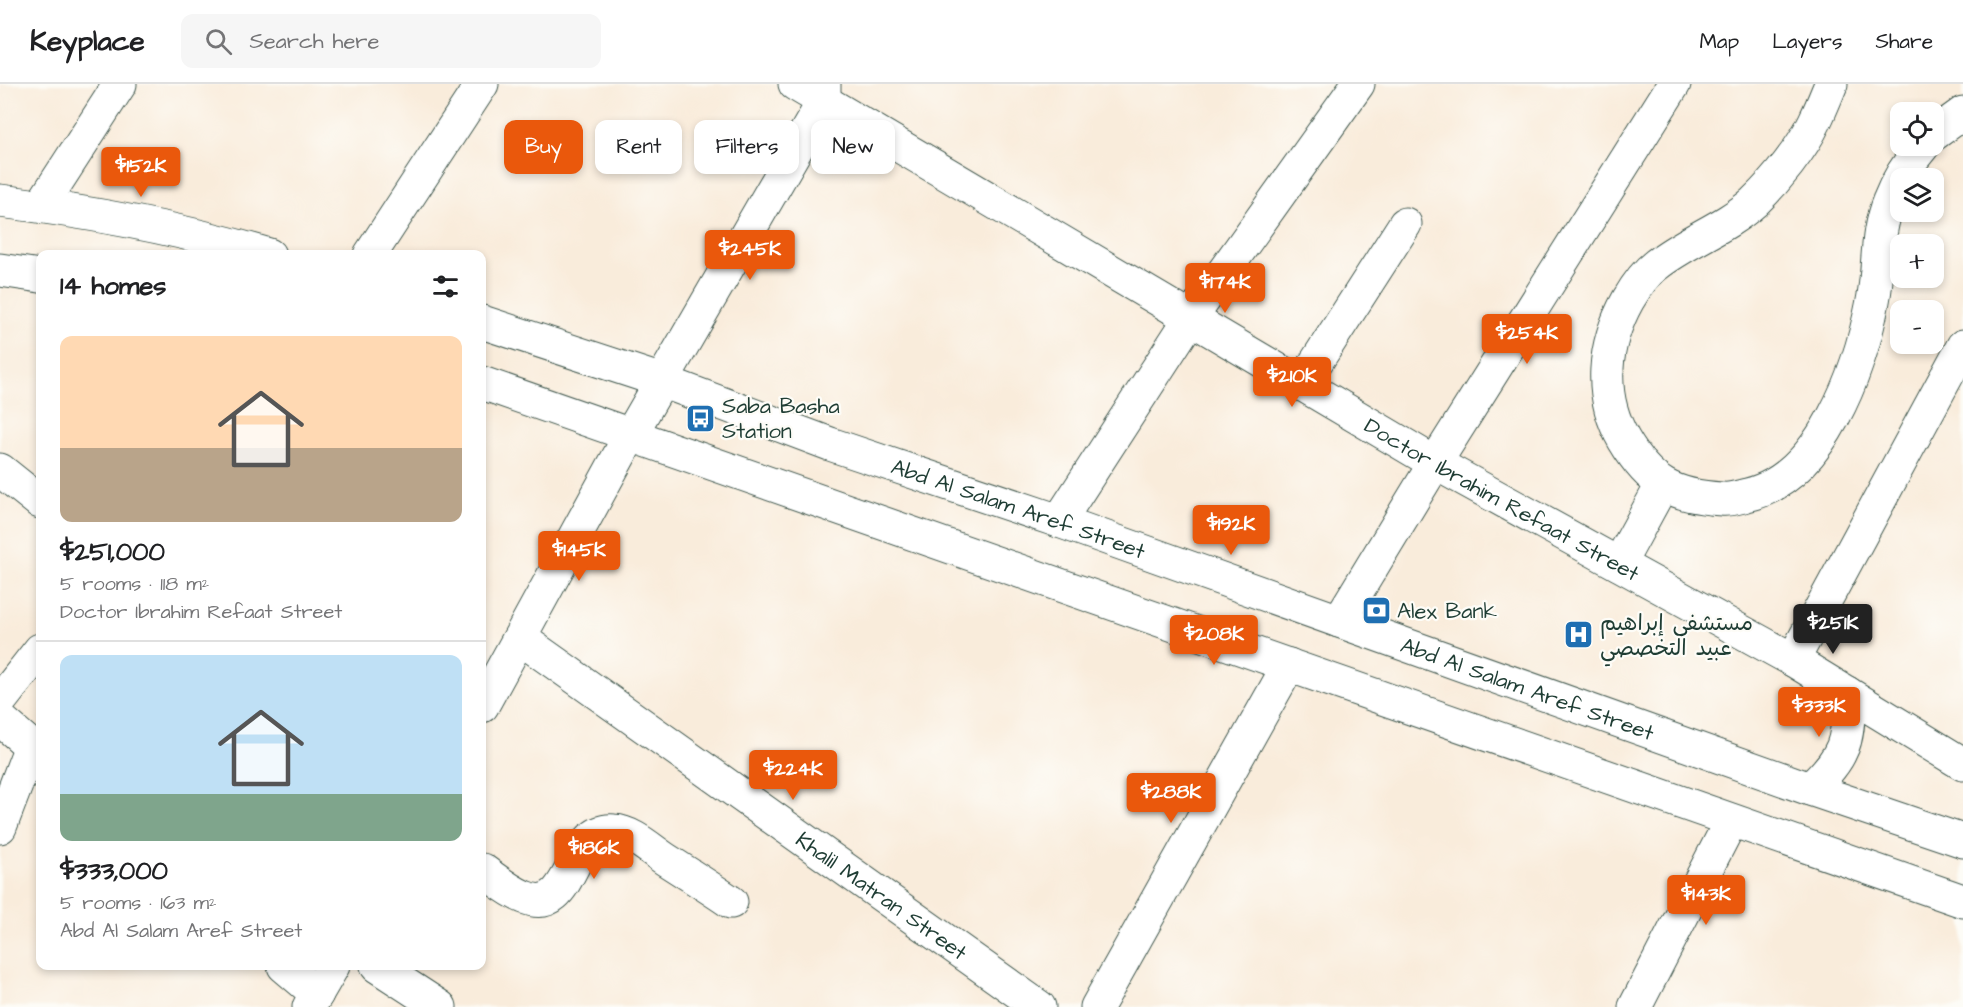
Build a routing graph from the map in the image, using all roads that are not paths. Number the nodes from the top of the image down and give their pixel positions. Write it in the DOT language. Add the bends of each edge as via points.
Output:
graph roads {
  1 [pos="120,84"];
  2 [pos="795,84"];
  3 [pos="1358,84"];
  4 [pos="1674,84"];
  5 [pos="1831,84"];
  6 [pos="470,88"];
  7 [pos="824,92"];
  8 [pos="1963,113"];
  9 [pos="1944,127"];
  10 [pos="1914,156"];
  11 [pos="0,201"];
  12 [pos="41,206"];
  13 [pos="1405,224"];
  14 [pos="249,250"];
  15 [pos="373,250"];
  16 [pos="0,270"];
  17 [pos="36,275"];
  18 [pos="1190,319"];
  19 [pos="486,323"];
  20 [pos="1960,358"];
  21 [pos="662,381"];
  22 [pos="486,384"];
  23 [pos="1302,384"];
  24 [pos="630,434"];
  25 [pos="1436,463"];
  26 [pos="0,470"];
  27 [pos="1662,485"];
  28 [pos="36,499"];
  29 [pos="1059,521"];
  30 [pos="1619,564"];
  31 [pos="1339,621"];
  32 [pos="520,638"];
  33 [pos="36,655"];
  34 [pos="1792,660"];
  35 [pos="1289,665"];
  36 [pos="1847,693"];
  37 [pos="486,698"];
  38 [pos="0,701"];
  39 [pos="0,719"];
  40 [pos="36,750"];
  41 [pos="1963,764"];
  42 [pos="1810,789"];
  43 [pos="1731,821"];
  44 [pos="0,827"];
  45 [pos="1963,841"];
  46 [pos="486,873"];
  47 [pos="1963,901"];
  48 [pos="731,902"];
  49 [pos="288,970"];
  50 [pos="331,970"];
  51 [pos="383,970"];
  52 [pos="313,1001"];
  53 [pos="440,1007"];
  54 [pos="1039,1007"];
  55 [pos="1097,1007"];
  56 [pos="1635,1007"];
  1 -- 12 [label="street"];
  2 -- 7 [label="street, Doctor Ibrahim Refaat Street"];
  3 -- 18 [label="street"];
  4 -- 25 [label="street"];
  5 -- 27 [label="street" via="1815,123 1754,202 1653,267 1619,316 1608,352 1607,390 1617,427 1626,443"];
  6 -- 15 [label="street"];
  7 -- 18 [label="street, Doctor Ibrahim Refaat Street"];
  7 -- 21 [label="street"];
  8 -- 9 [label="street"];
  10 -- 27 [label="street" via="1888,202 1878,243 1874,298 1861,351 1842,403 1813,449 1790,474 1761,492 1728,500 1695,497"];
  11 -- 12 [label="street"];
  12 -- 14 [label="street" via="147,225"];
  13 -- 23 [label="street"];
  16 -- 17 [label="street"];
  18 -- 23 [label="street, Doctor Ibrahim Refaat Street"];
  18 -- 29 [label="street"];
  19 -- 21 [label="street, Abd Al Salam Aref Street"];
  20 -- 34 [label="street"];
  21 -- 24 [label="street"];
  21 -- 29 [label="street, Abd Al Salam Aref Street" via="830,444"];
  22 -- 24 [label="street"];
  23 -- 25 [label="street, Doctor Ibrahim Refaat Street"];
  24 -- 32 [label="street"];
  24 -- 35 [label="street"];
  25 -- 30 [label="street, Doctor Ibrahim Refaat Street"];
  25 -- 31 [label="street"];
  26 -- 28 [label="street"];
  27 -- 30 [label="street"];
  29 -- 31 [label="street, Abd Al Salam Aref Street"];
  30 -- 34 [label="street, Doctor Ibrahim Refaat Street"];
  31 -- 42 [label="street, Abd Al Salam Aref Street"];
  32 -- 37 [label="street"];
  32 -- 54 [label="street, Khalil Matran Street"];
  33 -- 38 [label="street"];
  34 -- 36 [label="street, Doctor Ibrahim Refaat Street"];
  35 -- 43 [label="street"];
  35 -- 55 [label="street"];
  36 -- 41 [label="street, Doctor Ibrahim Refaat Street"];
  36 -- 42 [label="street" via="1849,721 1843,747 1830,771"];
  39 -- 40 [label="street"];
  40 -- 44 [label="street"];
  42 -- 45 [label="street, Abd Al Salam Aref Street"];
  43 -- 47 [label="street"];
  43 -- 56 [label="street"];
  46 -- 48 [label="street" via="525,898 544,899 560,890 589,839 616,831 635,839"];
  49 -- 52 [label="street"];
  50 -- 52 [label="street"];
  51 -- 53 [label="street"];
}
